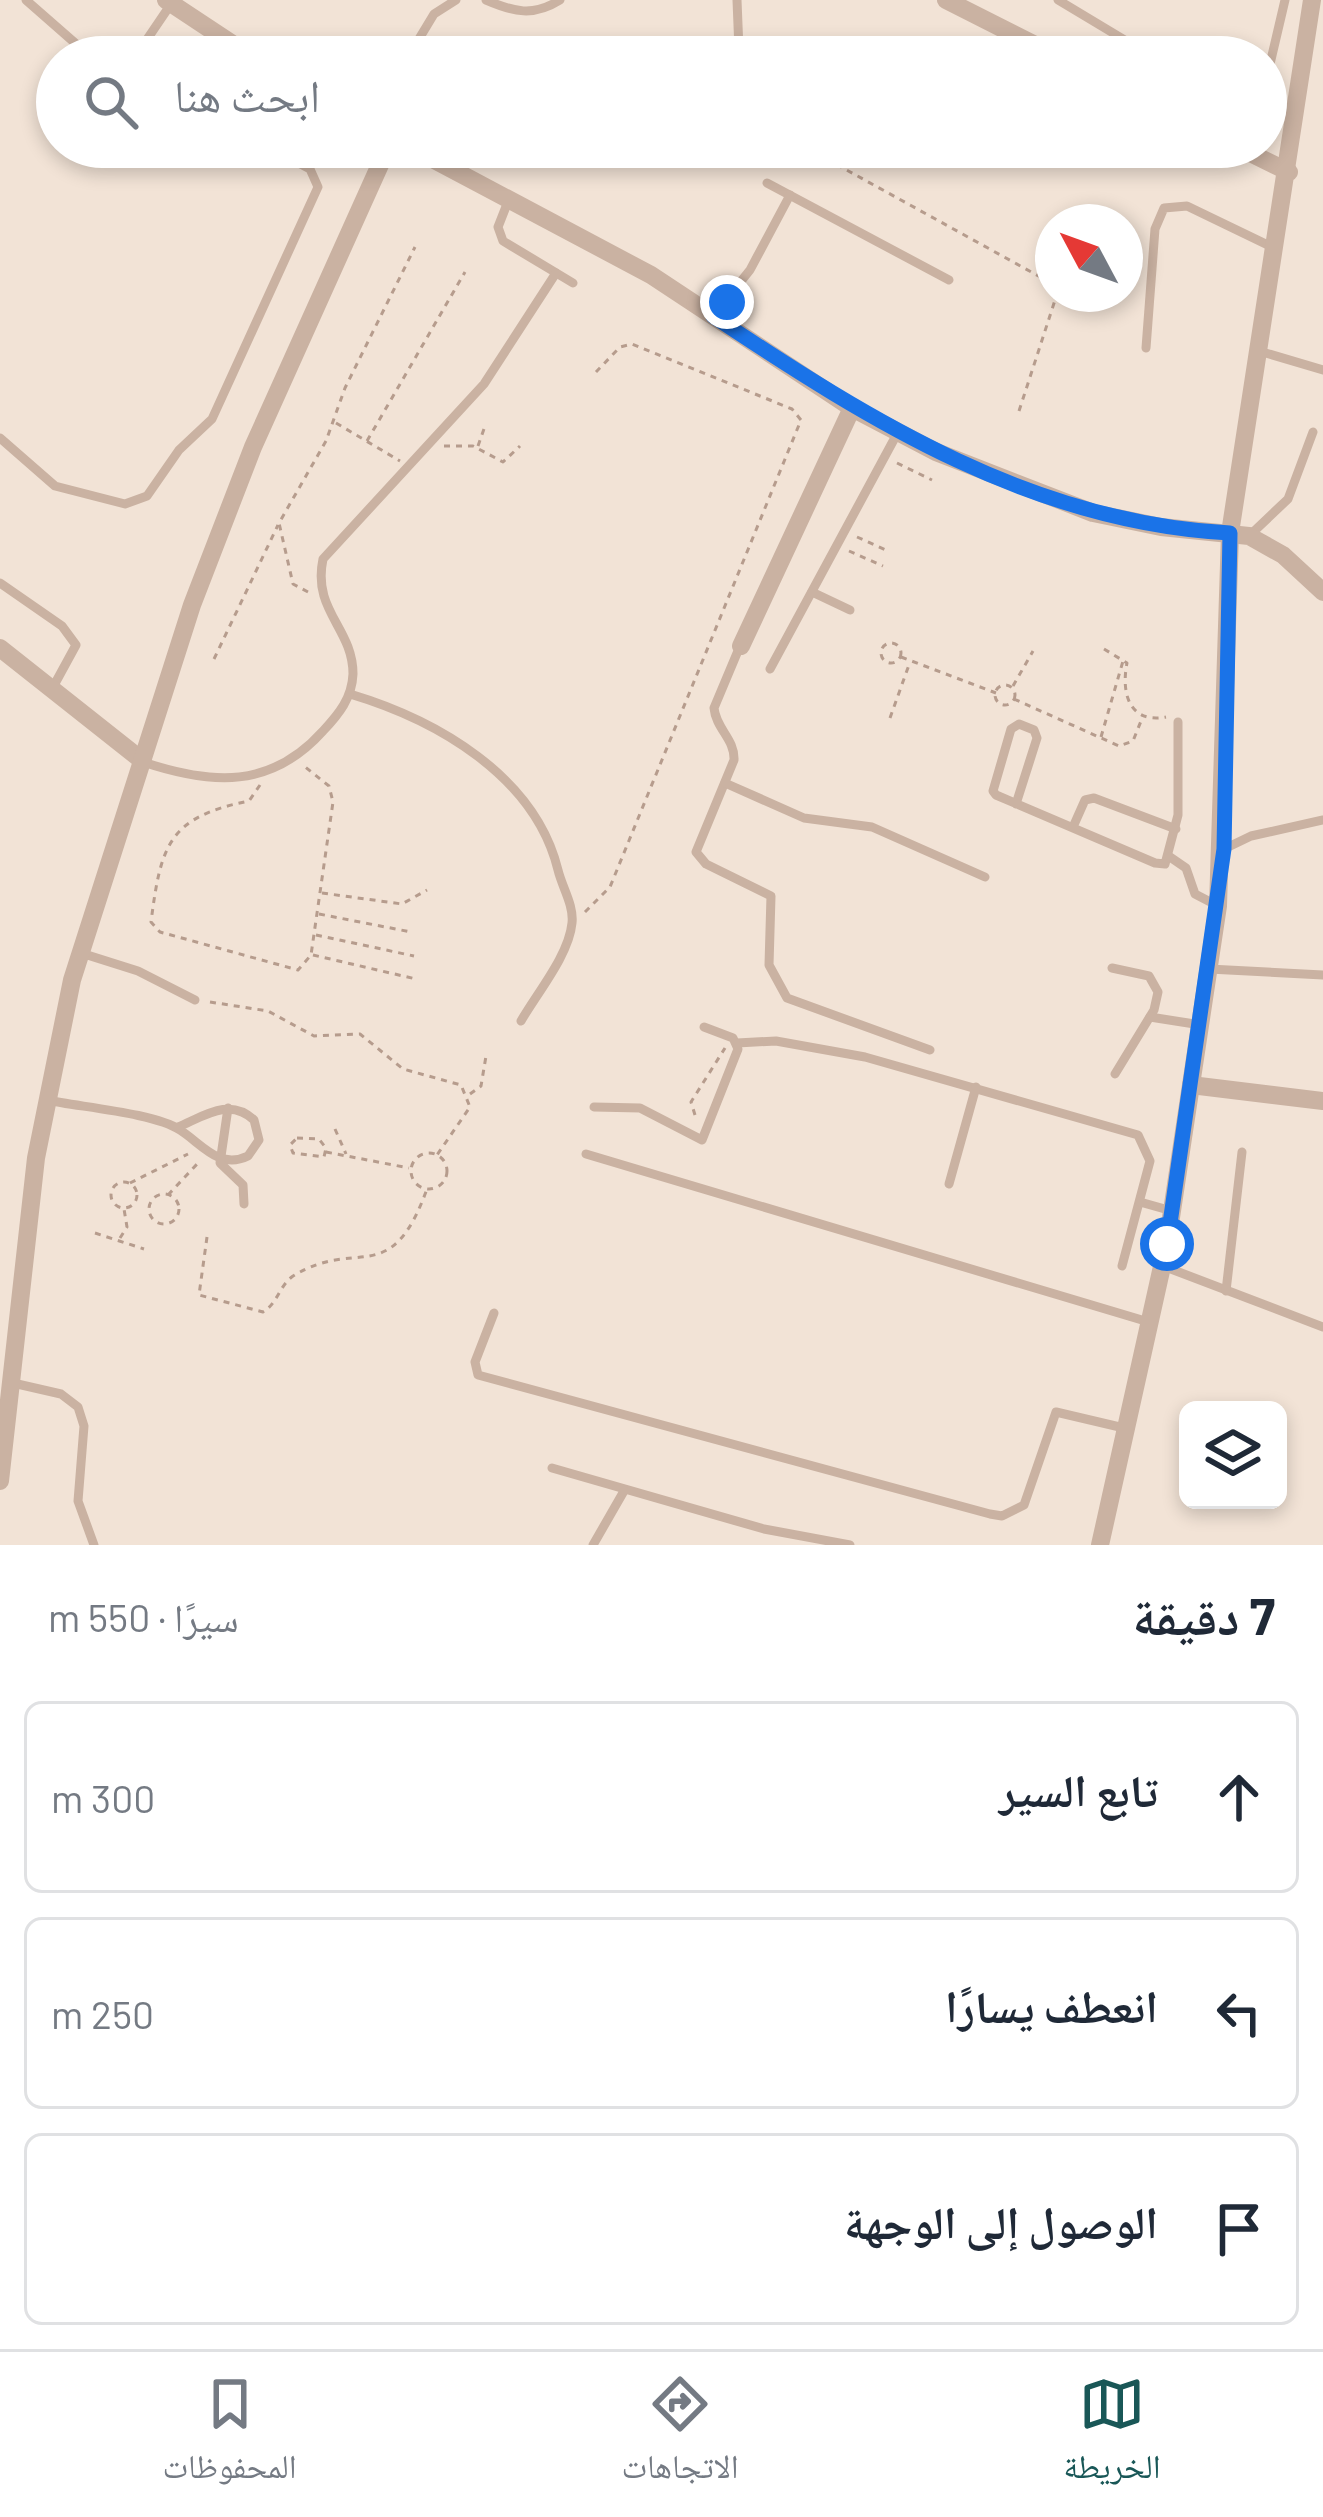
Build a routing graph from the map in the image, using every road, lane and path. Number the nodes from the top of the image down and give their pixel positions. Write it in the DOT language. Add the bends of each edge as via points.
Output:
graph roads {
  1 [pos="26,0"];
  2 [pos="486,0"];
  3 [pos="560,0"];
  4 [pos="737,0"];
  5 [pos="946,0"];
  6 [pos="1058,0"];
  7 [pos="1285,0"];
  8 [pos="1312,0"];
  9 [pos="452,1"];
  10 [pos="169,2"];
  11 [pos="67,36"];
  12 [pos="148,36"];
  13 [pos="220,36"];
  14 [pos="421,36"];
  15 [pos="738,36"];
  16 [pos="1017,36"];
  17 [pos="1119,36"];
  18 [pos="1277,36"];
  19 [pos="308,168"];
  20 [pos="379,168"];
  21 [pos="449,168"];
  22 [pos="844,168"];
  23 [pos="1281,168"];
  24 [pos="1289,172"];
  25 [pos="767,183"];
  26 [pos="790,195"];
  27 [pos="508,200"];
  28 [pos="415,247"];
  29 [pos="1276,249"];
  30 [pos="465,272"];
  31 [pos="556,273"];
  32 [pos="1035,274"];
  33 [pos="949,280"];
  34 [pos="573,283"];
  35 [pos="1051,312"];
  36 [pos="713,316"];
  37 [pos="1146,348"];
  38 [pos="1259,351"];
  39 [pos="1323,370"];
  40 [pos="596,372"];
  41 [pos="852,407"];
  42 [pos="1019,412"];
  43 [pos="334,422"];
  44 [pos="485,426"];
  45 [pos="898,432"];
  46 [pos="1313,432"];
  47 [pos="0,438"];
  48 [pos="367,441"];
  49 [pos="520,446"];
  50 [pos="430,447"];
  51 [pos="477,448"];
  52 [pos="885,457"];
  53 [pos="412,468"];
  54 [pos="932,480"];
  55 [pos="279,524"];
  56 [pos="847,528"];
  57 [pos="1240,535"];
  58 [pos="837,546"];
  59 [pos="886,550"];
  60 [pos="883,566"];
  61 [pos="0,583"];
  62 [pos="321,591"];
  63 [pos="812,592"];
  64 [pos="1323,592"];
  65 [pos="850,610"];
  66 [pos="740,646"];
  67 [pos="0,648"];
  68 [pos="1104,649"];
  69 [pos="1033,651"];
  70 [pos="901,657"];
  71 [pos="214,659"];
  72 [pos="1124,659"];
  73 [pos="911,660"];
  74 [pos="770,669"];
  75 [pos="1012,688"];
  76 [pos="52,689"];
  77 [pos="996,693"];
  78 [pos="350,694"];
  79 [pos="1014,699"];
  80 [pos="1143,716"];
  81 [pos="890,718"];
  82 [pos="1178,722"];
  83 [pos="1101,737"];
  84 [pos="293,758"];
  85 [pos="139,760"];
  86 [pos="262,774"];
  87 [pos="724,783"];
  88 [pos="1016,804"];
  89 [pos="1323,820"];
  90 [pos="1072,827"];
  91 [pos="1176,829"];
  92 [pos="1224,849"];
  93 [pos="1170,856"];
  94 [pos="985,877"];
  95 [pos="427,890"];
  96 [pos="320,892"];
  97 [pos="1218,906"];
  98 [pos="317,913"];
  99 [pos="573,918"];
  100 [pos="411,932"];
  101 [pos="314,934"];
  102 [pos="81,953"];
  103 [pos="311,955"];
  104 [pos="414,956"];
  105 [pos="1112,968"];
  106 [pos="1209,969"];
  107 [pos="1323,974"];
  108 [pos="416,979"];
  109 [pos="195,1000"];
  110 [pos="1150,1017"];
  111 [pos="521,1021"];
  112 [pos="1201,1025"];
  113 [pos="704,1027"];
  114 [pos="737,1043"];
  115 [pos="930,1050"];
  116 [pos="486,1056"];
  117 [pos="1115,1075"];
  118 [pos="1192,1085"];
  119 [pos="976,1087"];
  120 [pos="468,1094"];
  121 [pos="47,1100"];
  122 [pos="1323,1100"];
  123 [pos="594,1107"];
  124 [pos="229,1108"];
  125 [pos="178,1127"];
  126 [pos="708,1129"];
  127 [pos="335,1130"];
  128 [pos="197,1144"];
  129 [pos="207,1152"];
  130 [pos="326,1152"];
  131 [pos="1242,1153"];
  132 [pos="586,1154"];
  133 [pos="436,1155"];
  134 [pos="346,1156"];
  135 [pos="220,1158"];
  136 [pos="411,1168"];
  137 [pos="130,1183"];
  138 [pos="949,1184"];
  139 [pos="427,1189"];
  140 [pos="168,1195"];
  141 [pos="1139,1202"];
  142 [pos="244,1204"];
  143 [pos="123,1207"];
  144 [pos="1172,1211"];
  145 [pos="95,1233"];
  146 [pos="207,1238"];
  147 [pos="119,1241"];
  148 [pos="144,1249"];
  149 [pos="1163,1265"];
  150 [pos="1122,1266"];
  151 [pos="1226,1291"];
  152 [pos="494,1313"];
  153 [pos="1152,1323"];
  154 [pos="1323,1327"];
  155 [pos="8,1331"];
  156 [pos="13,1383"];
  157 [pos="1129,1430"];
  158 [pos="552,1468"];
  159 [pos="0,1481"];
  160 [pos="624,1491"];
  161 [pos="94,1545"];
  162 [pos="593,1545"];
  163 [pos="850,1545"];
  164 [pos="1100,1545"];
  1 -- 11 [label="lane"];
  2 -- 3 [label="lane" via="522,13"];
  4 -- 15 [label="lane"];
  5 -- 16 [label="street"];
  6 -- 17 [label="lane"];
  7 -- 18 [label="lane"];
  8 -- 24 [label="street"];
  9 -- 14 [label="lane"];
  10 -- 12 [label="lane"];
  10 -- 13 [label="street"];
  19 -- 47 [label="lane" via="318,188 212,419 147,496 125,505 55,486"];
  20 -- 85 [label="street" via="253,447"];
  21 -- 27 [label="street"];
  22 -- 32 [label="path"];
  23 -- 24 [label="street"];
  24 -- 29 [label="street"];
  25 -- 26 [label="lane"];
  26 -- 33 [label="lane"];
  26 -- 36 [label="lane"];
  27 -- 31 [label="lane" via="502,241"];
  27 -- 36 [label="street"];
  28 -- 43 [label="path"];
  29 -- 37 [label="lane" via="1187,206 1164,208 1155,229"];
  29 -- 38 [label="street"];
  30 -- 48 [label="path"];
  31 -- 34 [label="lane"];
  31 -- 50 [label="lane" via="497,366"];
  35 -- 42 [label="path"];
  36 -- 41 [label="street"];
  38 -- 39 [label="lane"];
  38 -- 57 [label="street"];
  40 -- 99 [label="path" via="632,344 792,409 801,420 610,887"];
  41 -- 45 [label="street"];
  41 -- 66 [label="street"];
  43 -- 48 [label="path"];
  43 -- 55 [label="path"];
  44 -- 51 [label="path"];
  45 -- 52 [label="lane"];
  45 -- 57 [label="street" via="1093,513"];
  46 -- 57 [label="lane" via="1288,499"];
  48 -- 53 [label="path"];
  49 -- 51 [label="path" via="503,462"];
  50 -- 51 [label="path"];
  50 -- 53 [label="lane"];
  52 -- 54 [label="path"];
  52 -- 56 [label="lane"];
  53 -- 62 [label="lane" via="335,542 323,559"];
  55 -- 62 [label="path" via="293,584"];
  55 -- 71 [label="path"];
  56 -- 58 [label="lane"];
  56 -- 59 [label="path"];
  57 -- 64 [label="street" via="1283,555"];
  57 -- 92 [label="street"];
  58 -- 60 [label="path"];
  58 -- 63 [label="lane"];
  61 -- 76 [label="lane" via="76,645"];
  62 -- 78 [label="lane" via="351,658"];
  63 -- 65 [label="lane"];
  63 -- 74 [label="lane"];
  66 -- 87 [label="lane" via="714,709 735,748"];
  67 -- 76 [label="street"];
  68 -- 72 [label="path"];
  69 -- 75 [label="path"];
  70 -- 73 [label="path"];
  72 -- 80 [label="path" via="1125,698"];
  72 -- 83 [label="path"];
  73 -- 77 [label="path"];
  73 -- 81 [label="path"];
  75 -- 77 [label="path"];
  75 -- 79 [label="path"];
  76 -- 85 [label="street"];
  77 -- 79 [label="path" via="1000,703"];
  78 -- 84 [label="lane"];
  78 -- 99 [label="lane" via="426,722 519,791 548,833"];
  79 -- 83 [label="path"];
  80 -- 82 [label="path"];
  80 -- 83 [label="path" via="1129,745"];
  82 -- 91 [label="lane"];
  84 -- 86 [label="lane"];
  84 -- 96 [label="path" via="332,793"];
  85 -- 86 [label="lane" via="218,782"];
  85 -- 102 [label="street"];
  86 -- 103 [label="path" via="249,801 200,812 174,836 151,922 160,932 292,970"];
  87 -- 94 [label="lane" via="804,818 872,827"];
  87 -- 115 [label="lane" via="696,852 771,896 769,965 777,989 798,1004"];
  88 -- 88 [label="lane" via="991,787 1019,724 1037,738"];
  88 -- 90 [label="lane"];
  89 -- 92 [label="lane"];
  90 -- 91 [label="lane" via="1094,798"];
  90 -- 93 [label="lane" via="1160,865"];
  91 -- 93 [label="lane"];
  92 -- 97 [label="street"];
  93 -- 97 [label="lane" via="1186,868 1195,894"];
  95 -- 96 [label="path" via="401,904"];
  96 -- 98 [label="path"];
  97 -- 106 [label="street"];
  98 -- 100 [label="path"];
  98 -- 101 [label="path"];
  99 -- 111 [label="lane"];
  101 -- 103 [label="path"];
  101 -- 104 [label="path"];
  102 -- 109 [label="lane" via="138,970"];
  102 -- 121 [label="street"];
  103 -- 108 [label="path"];
  105 -- 110 [label="lane" via="1155,983"];
  106 -- 107 [label="lane"];
  106 -- 112 [label="street"];
  109 -- 120 [label="path" via="268,1011 314,1036 360,1034 403,1069 450,1080"];
  110 -- 112 [label="lane"];
  110 -- 117 [label="lane"];
  112 -- 118 [label="street"];
  113 -- 114 [label="lane"];
  114 -- 119 [label="lane" via="796,1043"];
  114 -- 126 [label="lane"];
  114 -- 126 [label="path" via="721,1052 691,1102"];
  116 -- 120 [label="path" via="481,1086"];
  118 -- 122 [label="street"];
  118 -- 144 [label="street"];
  119 -- 138 [label="lane"];
  119 -- 141 [label="lane" via="1138,1135 1150,1161"];
  120 -- 133 [label="path" via="466,1118"];
  121 -- 125 [label="lane"];
  121 -- 155 [label="street"];
  123 -- 126 [label="lane" via="640,1108 698,1141"];
  124 -- 125 [label="lane"];
  124 -- 135 [label="lane"];
  124 -- 135 [label="lane" via="248,1113 259,1140 239,1160"];
  125 -- 128 [label="lane"];
  127 -- 134 [label="path"];
  128 -- 129 [label="lane"];
  128 -- 137 [label="path"];
  129 -- 135 [label="lane"];
  129 -- 140 [label="path"];
  130 -- 130 [label="path" via="308,1159 290,1144 317,1138"];
  130 -- 134 [label="path"];
  131 -- 151 [label="lane"];
  132 -- 153 [label="lane"];
  133 -- 136 [label="path" via="421,1155"];
  133 -- 139 [label="path" via="446,1176"];
  134 -- 136 [label="path"];
  135 -- 142 [label="lane" via="243,1185"];
  136 -- 139 [label="path"];
  137 -- 143 [label="path" via="136,1198"];
  137 -- 143 [label="path" via="111,1191"];
  139 -- 146 [label="path" via="394,1247 294,1276 263,1312 199,1295"];
  140 -- 140 [label="path" via="150,1204 160,1223 178,1214"];
  141 -- 144 [label="lane"];
  141 -- 150 [label="lane"];
  143 -- 147 [label="path" via="128,1227"];
  144 -- 149 [label="street"];
  145 -- 147 [label="path"];
  147 -- 148 [label="path"];
  149 -- 151 [label="lane"];
  149 -- 153 [label="street"];
  151 -- 154 [label="lane"];
  152 -- 157 [label="lane" via="478,1375 990,1514 1024,1505 1056,1412"];
  153 -- 157 [label="street"];
  155 -- 156 [label="street"];
  156 -- 159 [label="street"];
  156 -- 161 [label="lane" via="61,1394 78,1407 78,1502"];
  157 -- 164 [label="street"];
  158 -- 160 [label="lane"];
  160 -- 162 [label="lane"];
  160 -- 163 [label="lane"];
}
